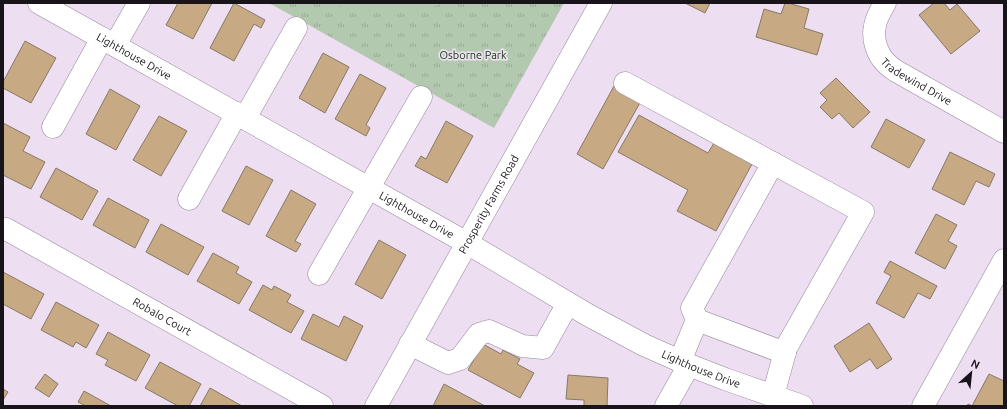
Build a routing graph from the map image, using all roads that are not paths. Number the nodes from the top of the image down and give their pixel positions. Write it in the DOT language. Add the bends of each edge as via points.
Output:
graph roads {
  1 [pos="39,3"];
  2 [pos="139,3"];
  3 [pos="601,3"];
  4 [pos="884,3"];
  5 [pos="296,28"];
  6 [pos="109,42"];
  7 [pos="625,83"];
  8 [pos="421,97"];
  9 [pos="241,116"];
  10 [pos="52,127"];
  11 [pos="1004,132"];
  12 [pos="774,163"];
  13 [pos="369,187"];
  14 [pos="189,198"];
  15 [pos="3,229"];
  16 [pos="467,242"];
  17 [pos="1004,260"];
  18 [pos="319,274"];
  19 [pos="568,303"];
  20 [pos="697,320"];
  21 [pos="410,344"];
  22 [pos="785,353"];
  23 [pos="685,363"];
  24 [pos="773,396"];
  25 [pos="322,406"];
  26 [pos="376,406"];
  27 [pos="666,406"];
  28 [pos="802,406"];
  29 [pos="923,406"];
  1 -- 6 [label="street, Lighthouse Drive"];
  2 -- 6 [label="street"];
  3 -- 16 [label="street, Prosperity Farms Road"];
  4 -- 11 [label="street, Tradewind Drive" via="875,26 874,39 878,52 886,63"];
  5 -- 9 [label="street"];
  6 -- 9 [label="street, Lighthouse Drive"];
  6 -- 10 [label="street"];
  7 -- 12 [label="street"];
  8 -- 13 [label="street"];
  9 -- 13 [label="street, Lighthouse Drive"];
  9 -- 14 [label="street"];
  12 -- 20 [label="street" via="692,308"];
  12 -- 22 [label="street" via="863,212"];
  13 -- 16 [label="street, Lighthouse Drive"];
  13 -- 18 [label="street"];
  15 -- 25 [label="street, Robalo Court"];
  16 -- 19 [label="street, Lighthouse Drive"];
  16 -- 21 [label="street, Prosperity Farms Road"];
  17 -- 29 [label="street"];
  19 -- 21 [label="street" via="543,348 522,346 489,331 479,334 460,359 448,363"];
  19 -- 23 [label="street, Lighthouse Drive" via="644,345"];
  20 -- 22 [label="street"];
  20 -- 23 [label="street"];
  21 -- 26 [label="street, Prosperity Farms Road"];
  22 -- 24 [label="street"];
  23 -- 24 [label="street, Lighthouse Drive"];
  23 -- 27 [label="street"];
  24 -- 28 [label="street, Lighthouse Drive"];
}
